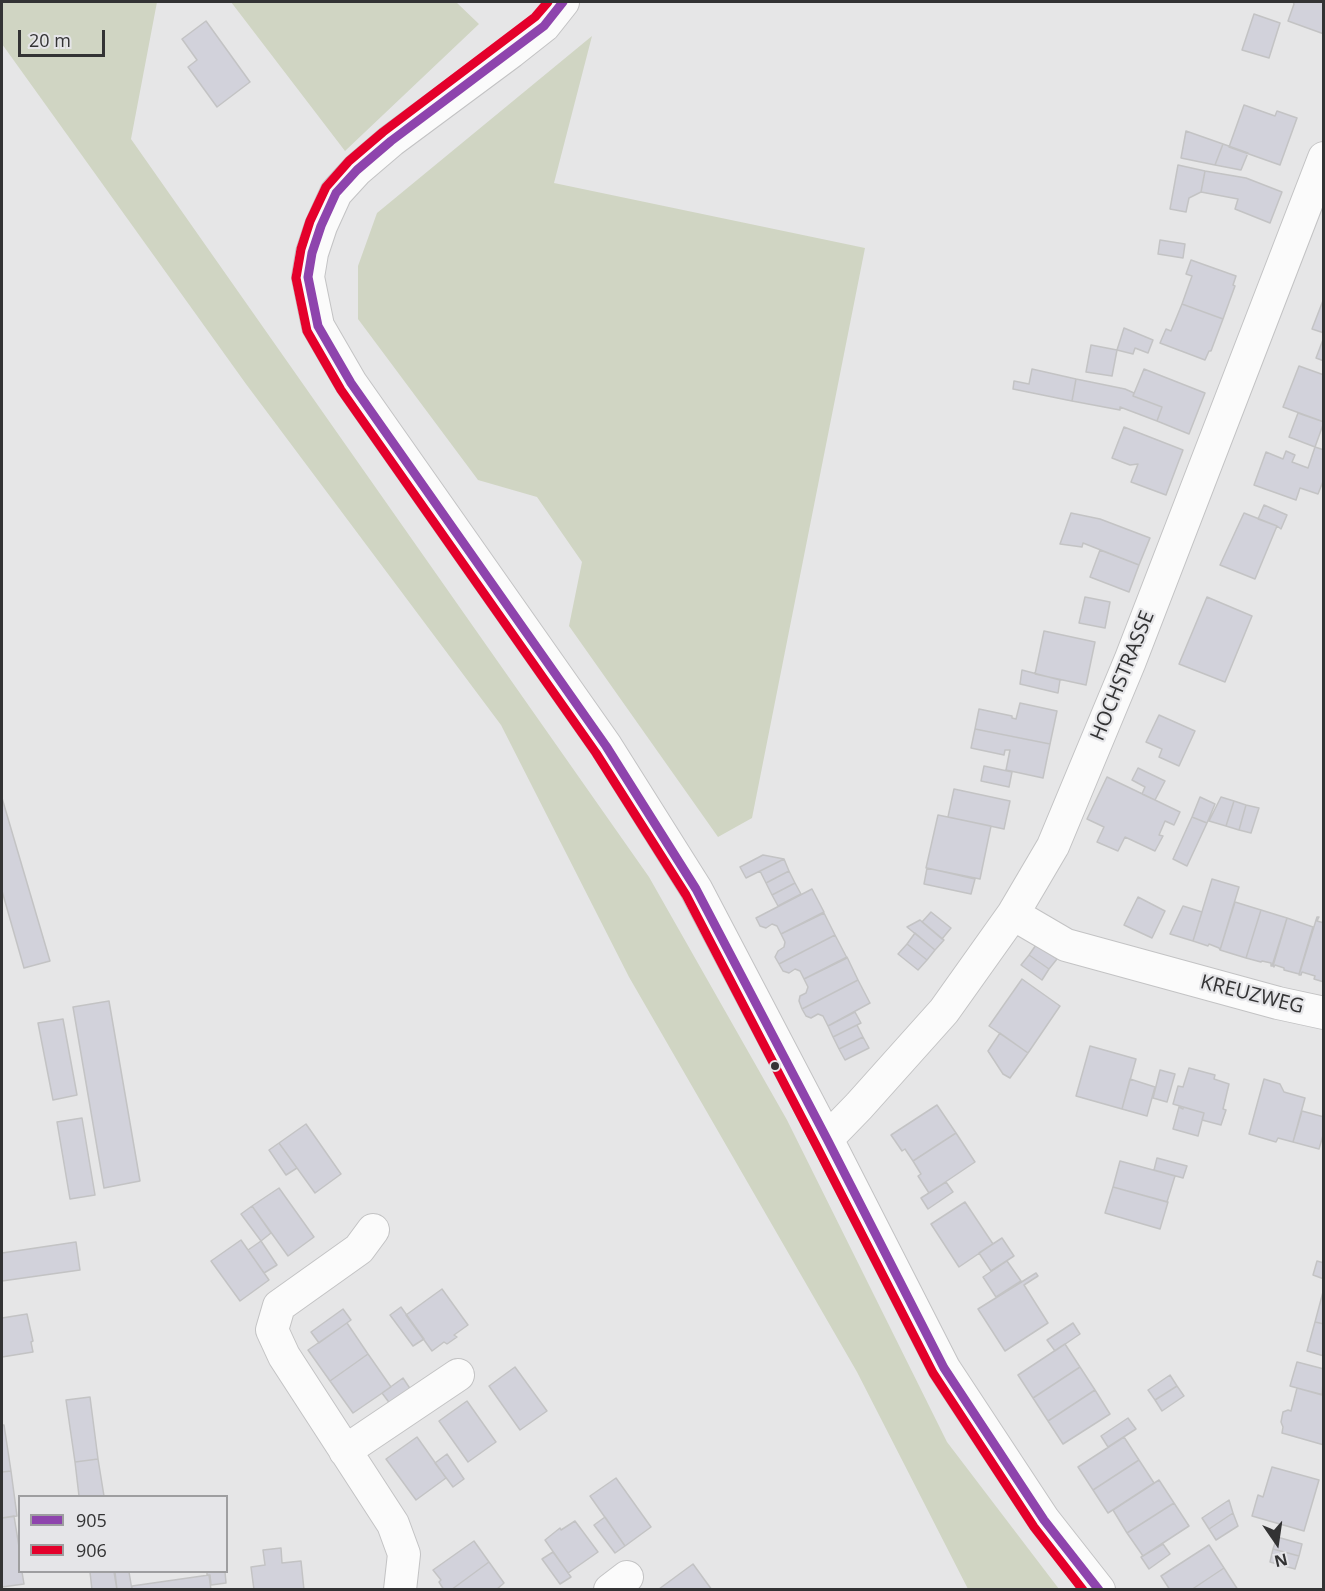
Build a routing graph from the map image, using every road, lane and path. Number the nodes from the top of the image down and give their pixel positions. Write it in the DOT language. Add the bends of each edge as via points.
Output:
graph roads {
  1 [pos="562,2"];
  2 [pos="1323,158"];
  3 [pos="1012,914"];
  4 [pos="1323,1013"];
  5 [pos="827,1139"];
  6 [pos="373,1230"];
  7 [pos="458,1375"];
  8 [pos="345,1451"];
  9 [pos="399,1589"];
  10 [pos="1099,1590"];
  1 -- 5 [label="street" via="544,26 391,141 336,193 321,226 308,277 318,326 351,383 606,746 696,890"];
  2 -- 3 [label="street, HOCHSTRASSE" via="1130,662 1053,846"];
  3 -- 4 [label="street, KREUZWEG" via="1066,945"];
  3 -- 5 [label="street, HOCHSTRASSE" via="944,1011"];
  5 -- 10 [label="street" via="944,1368 1044,1520"];
  6 -- 8 [label="street" via="358,1249 279,1306 272,1330 284,1356"];
  7 -- 8 [label="street"];
  8 -- 9 [label="street" via="393,1524 404,1554"];
}
